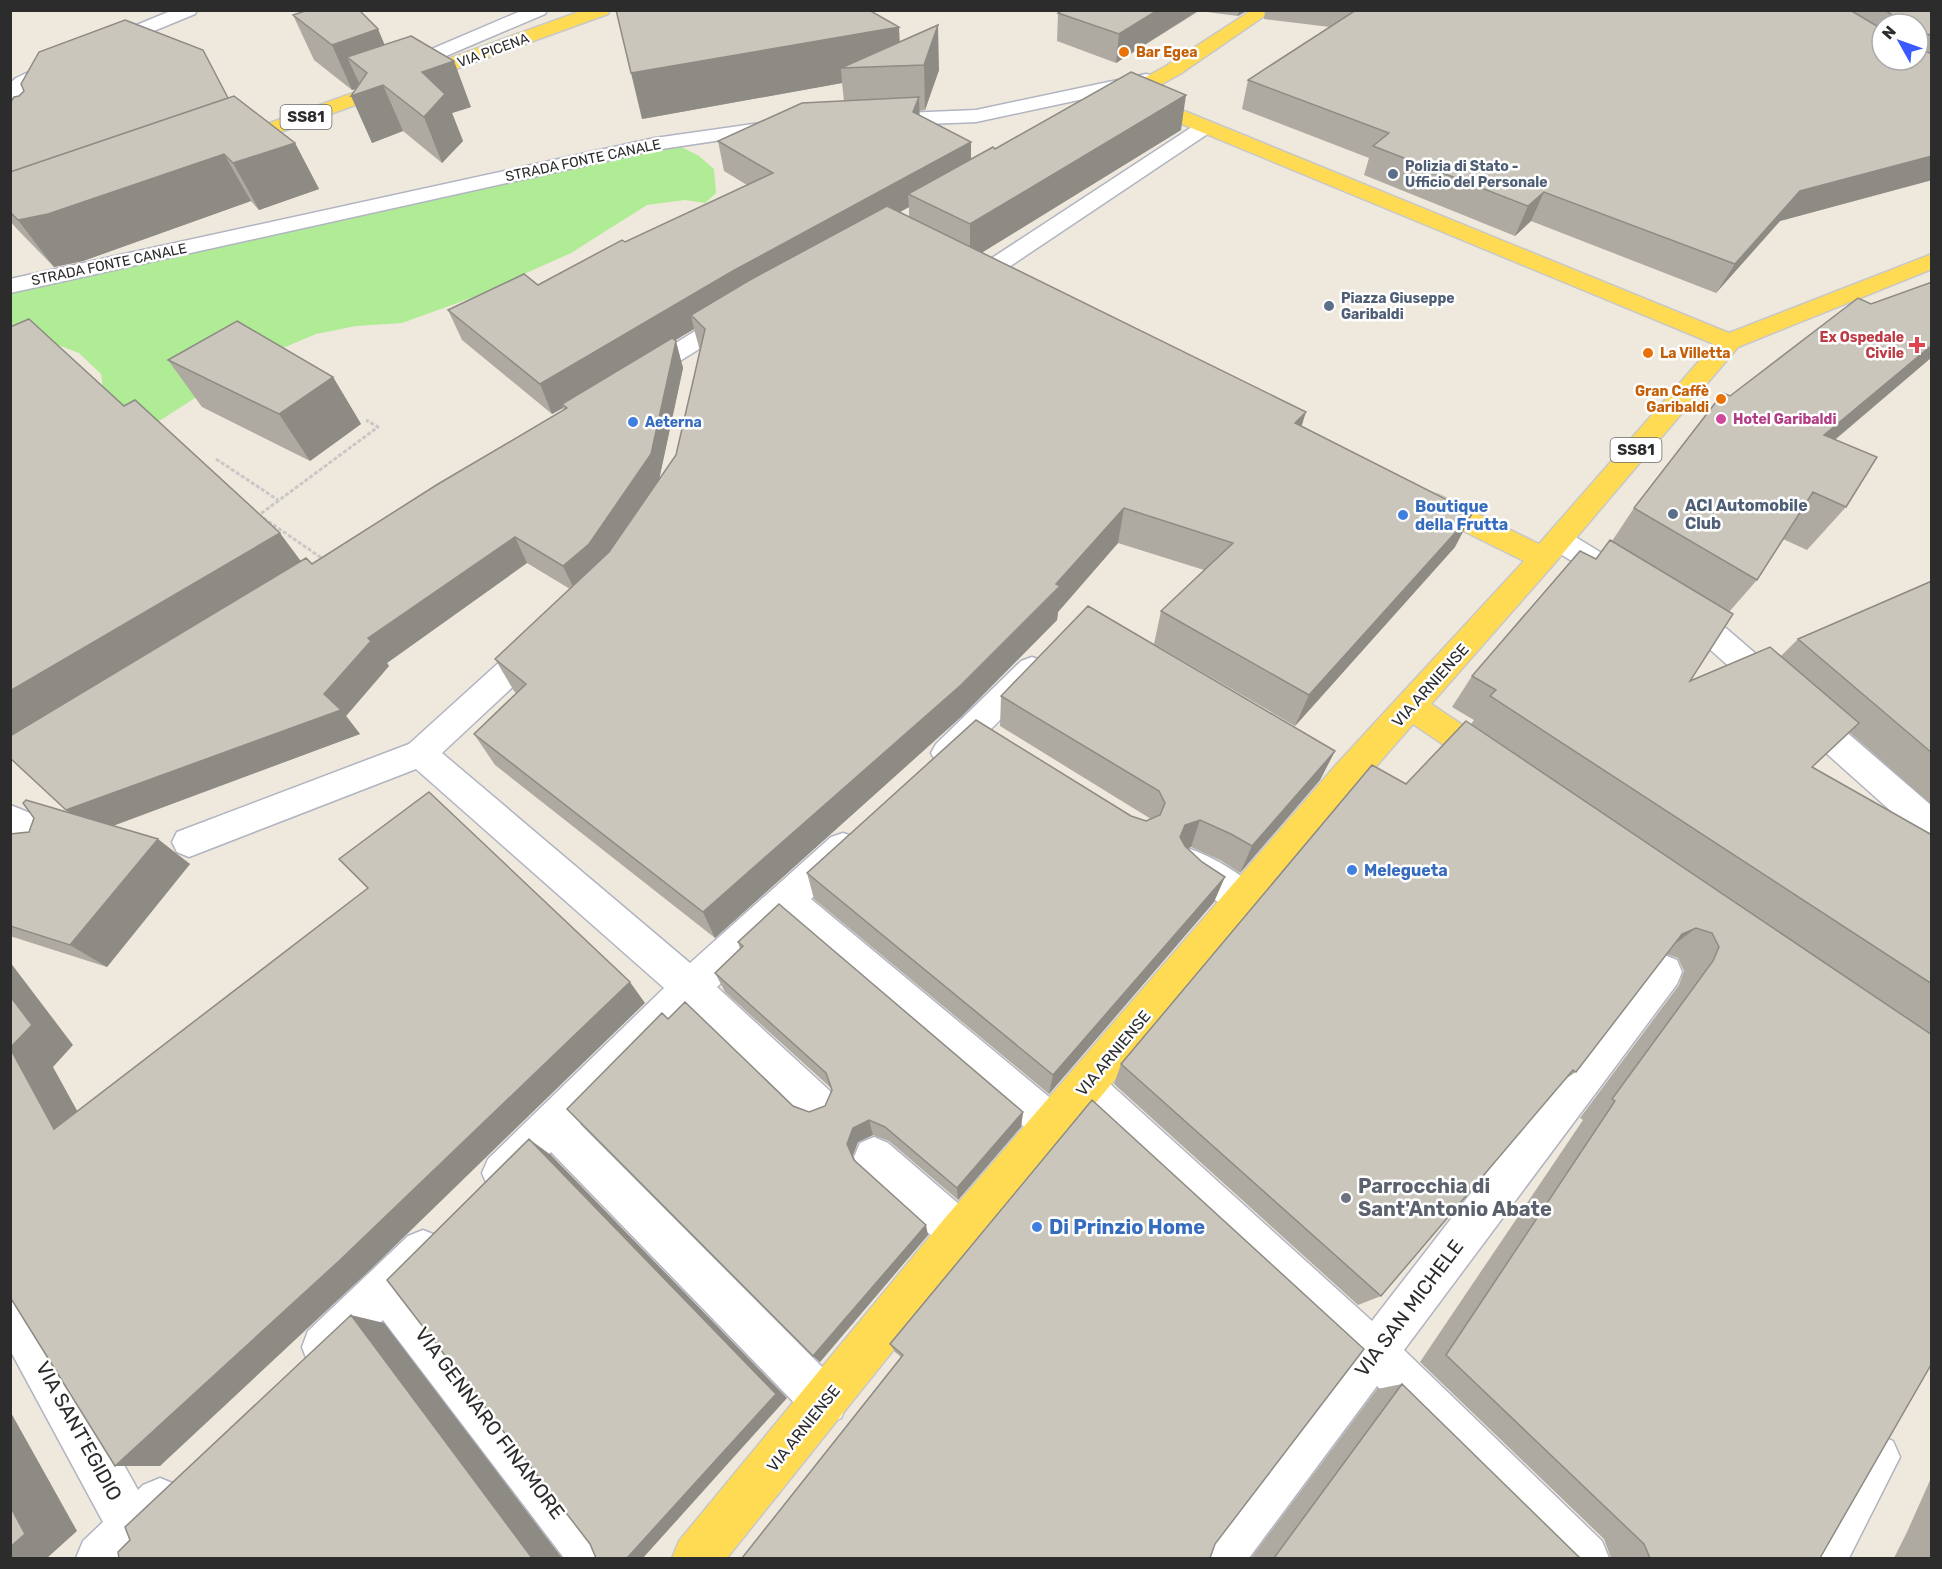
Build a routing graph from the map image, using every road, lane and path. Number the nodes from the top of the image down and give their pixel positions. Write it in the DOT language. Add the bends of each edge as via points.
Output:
graph roads {
  1 [pos="189,10"];
  2 [pos="539,10"];
  3 [pos="602,10"];
  4 [pos="1265,10"];
  5 [pos="1162,76"];
  6 [pos="412,79"];
  7 [pos="10,93"];
  8 [pos="1128,95"];
  9 [pos="1098,112"];
  10 [pos="862,121"];
  11 [pos="800,124"];
  12 [pos="1205,126"];
  13 [pos="211,151"];
  14 [pos="1932,261"];
  15 [pos="970,270"];
  16 [pos="10,286"];
  17 [pos="1009,290"];
  18 [pos="756,304"];
  19 [pos="1729,342"];
  20 [pos="680,351"];
  21 [pos="697,375"];
  22 [pos="621,388"];
  23 [pos="366,420"];
  24 [pos="216,459"];
  25 [pos="1403,489"];
  26 [pos="278,501"];
  27 [pos="1551,549"];
  28 [pos="331,564"];
  29 [pos="559,626"];
  30 [pos="1056,644"];
  31 [pos="1411,707"];
  32 [pos="974,728"];
  33 [pos="1003,746"];
  34 [pos="420,753"];
  35 [pos="923,775"];
  36 [pos="1514,776"];
  37 [pos="10,819"];
  38 [pos="1932,827"];
  39 [pos="863,830"];
  40 [pos="189,842"];
  41 [pos="52,846"];
  42 [pos="1190,864"];
  43 [pos="1243,898"];
  44 [pos="786,900"];
  45 [pos="1664,972"];
  46 [pos="690,987"];
  47 [pos="1084,1087"];
  48 [pos="816,1105"];
  49 [pos="552,1124"];
  50 [pos="1052,1125"];
  51 [pos="874,1156"];
  52 [pos="960,1233"];
  53 [pos="386,1287"];
  54 [pos="10,1304"];
  55 [pos="1375,1353"];
  56 [pos="294,1376"];
  57 [pos="825,1402"];
  58 [pos="1893,1425"];
  59 [pos="184,1480"];
  60 [pos="140,1543"];
  61 [pos="100,1558"];
  62 [pos="594,1558"];
  63 [pos="696,1558"];
  64 [pos="1219,1558"];
  65 [pos="1585,1558"];
  66 [pos="1823,1558"];
  1 -- 7 [label="street" via="75,57 22,82"];
  2 -- 6 [label="street" via="433,56"];
  3 -- 6 [label="main road, VIA PICENA / SS81"];
  4 -- 5 [label="main road"];
  5 -- 8 [label="main road"];
  5 -- 10 [label="street" via="976,116"];
  6 -- 13 [label="main road, VIA PICENA / SS81"];
  8 -- 9 [label="main road"];
  8 -- 12 [label="main road"];
  11 -- 16 [label="street, STRADA FONTE CANALE" via="655,144"];
  12 -- 15 [label="street"];
  12 -- 19 [label="main road"];
  14 -- 19 [label="main road, SS81"];
  15 -- 17 [label="main road"];
  18 -- 20 [label="street"];
  19 -- 27 [label="main road, SS81"];
  20 -- 21 [label="street" via="699,364"];
  20 -- 22 [label="street"];
  23 -- 26 [label="path" via="378,427"];
  24 -- 26 [label="path"];
  25 -- 27 [label="main road"];
  26 -- 28 [label="path" via="259,514"];
  27 -- 31 [label="main road, VIA ARNIENSE / SS81"];
  27 -- 38 [label="street" via="1647,595 1716,637"];
  29 -- 34 [label="street"];
  30 -- 32 [label="street"];
  31 -- 36 [label="main road"];
  31 -- 43 [label="main road, VIA ARNIENSE" via="1337,769"];
  32 -- 33 [label="street"];
  32 -- 35 [label="street"];
  34 -- 40 [label="street"];
  34 -- 46 [label="street"];
  37 -- 41 [label="street"];
  39 -- 44 [label="street"];
  42 -- 43 [label="street"];
  43 -- 47 [label="main road, VIA ARNIENSE"];
  44 -- 46 [label="street"];
  44 -- 50 [label="street"];
  45 -- 55 [label="street, VIA SAN MICHELE"];
  46 -- 48 [label="street"];
  46 -- 49 [label="street"];
  47 -- 50 [label="main road, VIA ARNIENSE"];
  47 -- 55 [label="street"];
  49 -- 53 [label="street"];
  49 -- 57 [label="street"];
  50 -- 52 [label="main road, VIA ARNIENSE"];
  51 -- 52 [label="street"];
  52 -- 57 [label="main road, VIA ARNIENSE"];
  53 -- 56 [label="street"];
  53 -- 62 [label="street, VIA GENNARO FINAMORE"];
  54 -- 60 [label="street, VIA SANT'EGIDIO"];
  55 -- 64 [label="street, VIA SAN MICHELE"];
  55 -- 65 [label="street"];
  57 -- 63 [label="main road, VIA ARNIENSE"];
  58 -- 66 [label="street"];
  59 -- 60 [label="street"];
  60 -- 61 [label="street"];
}
